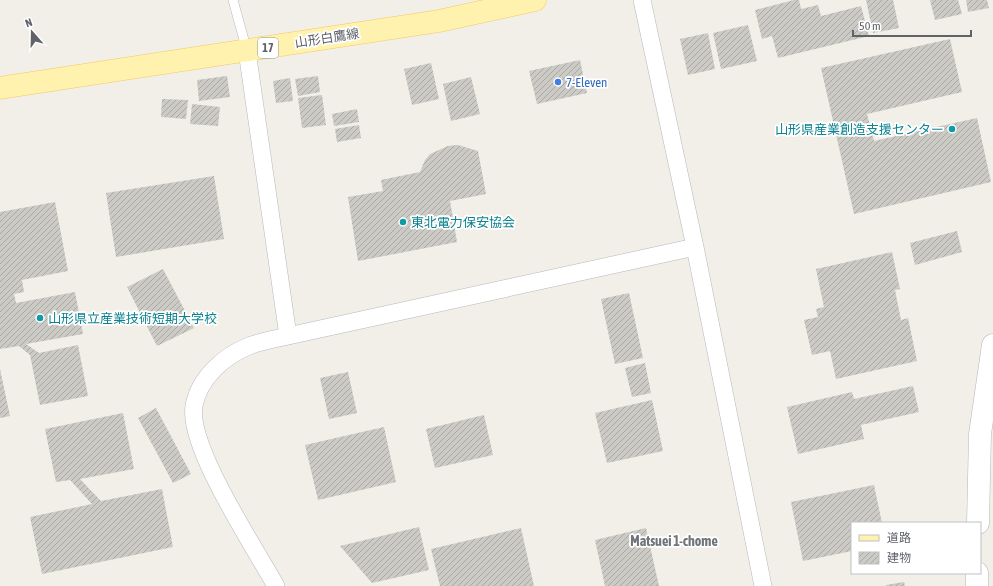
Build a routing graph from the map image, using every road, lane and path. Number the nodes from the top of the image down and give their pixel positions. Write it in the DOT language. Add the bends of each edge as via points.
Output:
graph roads {
  1 [pos="233,0"];
  2 [pos="535,0"];
  3 [pos="642,0"];
  4 [pos="247,51"];
  5 [pos="0,88"];
  6 [pos="695,247"];
  7 [pos="288,336"];
  8 [pos="993,345"];
  9 [pos="978,522"];
  10 [pos="977,574"];
  11 [pos="276,586"];
  12 [pos="763,586"];
  13 [pos="977,586"];
  1 -- 4 [label="lane"];
  2 -- 4 [label="main road, 山形白鷹線 / 17" via="439,21"];
  3 -- 6 [label="street"];
  4 -- 5 [label="main road, 山形白鷹線 / 17"];
  4 -- 7 [label="street"];
  6 -- 7 [label="street"];
  6 -- 12 [label="street"];
  7 -- 11 [label="street" via="249,346 224,359 199,389 194,407 195,429 204,456"];
  8 -- 9 [label="street" via="980,434"];
  10 -- 13 [label="street"];
}
